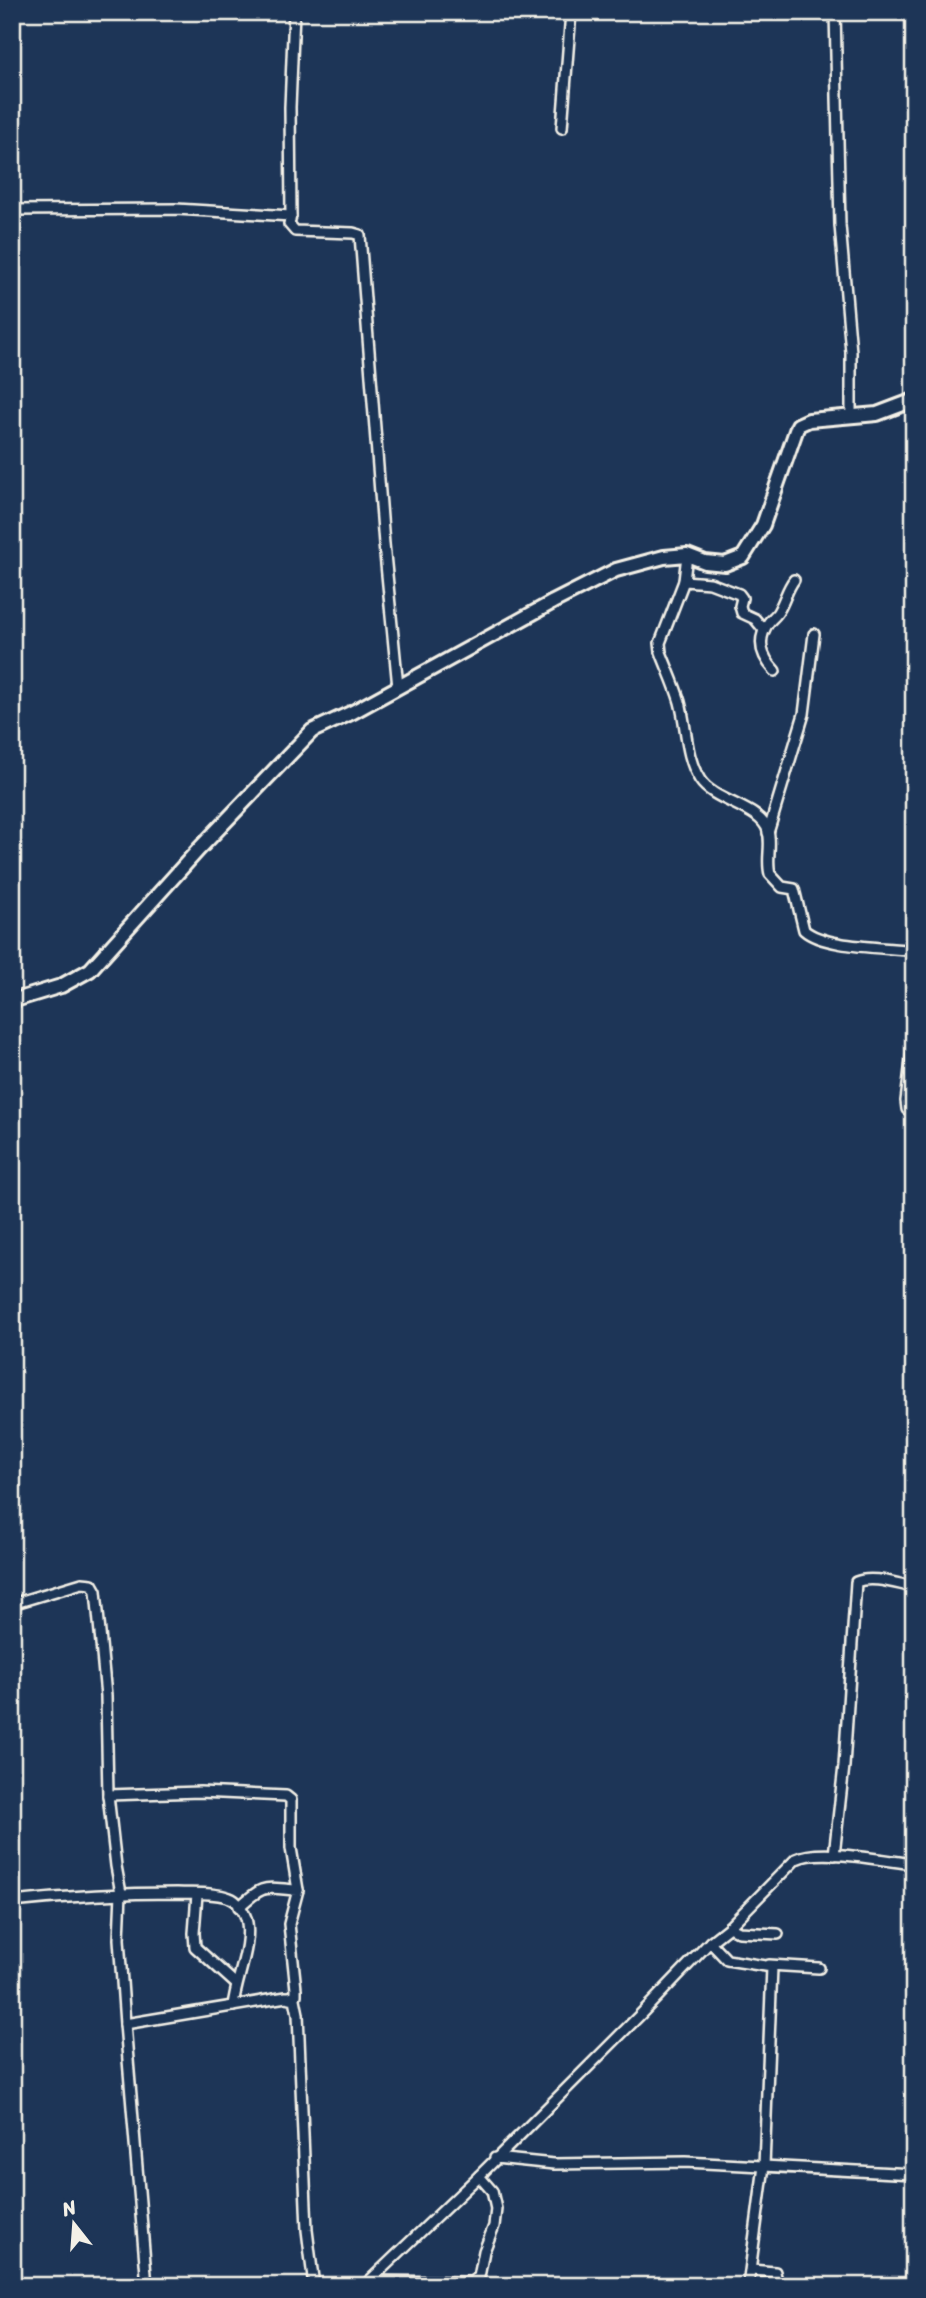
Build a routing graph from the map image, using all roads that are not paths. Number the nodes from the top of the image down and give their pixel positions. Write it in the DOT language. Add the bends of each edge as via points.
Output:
graph roads {
  1 [pos="294,12"];
  2 [pos="571,12"];
  3 [pos="835,12"];
  4 [pos="562,128"];
  5 [pos="12,210"];
  6 [pos="291,216"];
  7 [pos="914,400"];
  8 [pos="851,417"];
  9 [pos="687,555"];
  10 [pos="794,580"];
  11 [pos="684,581"];
  12 [pos="764,631"];
  13 [pos="814,634"];
  14 [pos="775,671"];
  15 [pos="398,687"];
  16 [pos="768,833"];
  17 [pos="914,951"];
  18 [pos="12,1001"];
  19 [pos="914,1037"];
  20 [pos="914,1110"];
  21 [pos="914,1587"];
  22 [pos="12,1604"];
  23 [pos="108,1795"];
  24 [pos="834,1855"];
  25 [pos="914,1864"];
  26 [pos="298,1890"];
  27 [pos="121,1893"];
  28 [pos="197,1894"];
  29 [pos="12,1902"];
  30 [pos="239,1907"];
  31 [pos="729,1927"];
  32 [pos="778,1934"];
  33 [pos="710,1942"];
  34 [pos="769,1965"];
  35 [pos="820,1968"];
  36 [pos="236,1984"];
  37 [pos="289,1997"];
  38 [pos="233,2006"];
  39 [pos="125,2024"];
  40 [pos="495,2158"];
  41 [pos="764,2166"];
  42 [pos="914,2174"];
  43 [pos="479,2176"];
  44 [pos="751,2270"];
  45 [pos="366,2283"];
  46 [pos="480,2284"];
  47 [pos="147,2286"];
  48 [pos="314,2286"];
  49 [pos="493,2286"];
  50 [pos="748,2286"];
  51 [pos="778,2286"];
  1 -- 6 [label="street"];
  2 -- 4 [label="street"];
  3 -- 8 [label="street"];
  5 -- 6 [label="street" via="176,209"];
  6 -- 15 [label="street" via="289,227 295,231 360,235"];
  7 -- 8 [label="street" via="877,414"];
  8 -- 9 [label="street" via="798,425 763,525 743,557 725,565"];
  9 -- 11 [label="street"];
  9 -- 15 [label="street" via="652,558 617,570"];
  10 -- 12 [label="street"];
  11 -- 12 [label="street" via="710,583 741,596 742,614 755,619"];
  11 -- 16 [label="street" via="660,643 680,701 692,762 711,792 754,816"];
  12 -- 14 [label="street" via="762,653"];
  13 -- 16 [label="street" via="804,714"];
  15 -- 18 [label="street" via="312,731 90,970 61,986"];
  16 -- 17 [label="street" via="770,874 782,887 794,889 807,933 828,941"];
  19 -- 20 [label="street" via="906,1101 907,1109"];
  21 -- 24 [label="street" via="875,1580 856,1582"];
  22 -- 23 [label="street" via="82,1583 94,1587 106,1696"];
  23 -- 26 [label="street" via="200,1792 286,1796 291,1800 291,1848"];
  23 -- 27 [label="street"];
  24 -- 25 [label="street"];
  24 -- 31 [label="street" via="809,1854 796,1859"];
  26 -- 30 [label="street" via="258,1889"];
  26 -- 37 [label="street" via="289,1930 296,1995"];
  27 -- 28 [label="street"];
  27 -- 29 [label="street"];
  27 -- 39 [label="street"];
  28 -- 30 [label="street" via="229,1897"];
  28 -- 36 [label="street" via="195,1947"];
  30 -- 36 [label="street" via="247,1927 246,1956"];
  31 -- 32 [label="street" via="738,1932"];
  31 -- 33 [label="street"];
  33 -- 34 [label="street" via="727,1960"];
  33 -- 40 [label="street"];
  34 -- 35 [label="street"];
  34 -- 41 [label="street"];
  36 -- 38 [label="street"];
  37 -- 38 [label="street"];
  37 -- 48 [label="street" via="295,1998 298,2014 307,2230"];
  38 -- 39 [label="street"];
  39 -- 47 [label="street"];
  40 -- 41 [label="street" via="555,2164"];
  40 -- 43 [label="street"];
  41 -- 42 [label="street"];
  41 -- 44 [label="street"];
  43 -- 45 [label="street"];
  43 -- 46 [label="street" via="492,2191 496,2209"];
  44 -- 50 [label="street"];
  44 -- 51 [label="street" via="775,2272"];
  45 -- 46 [label="street"];
  46 -- 49 [label="street"];
}
